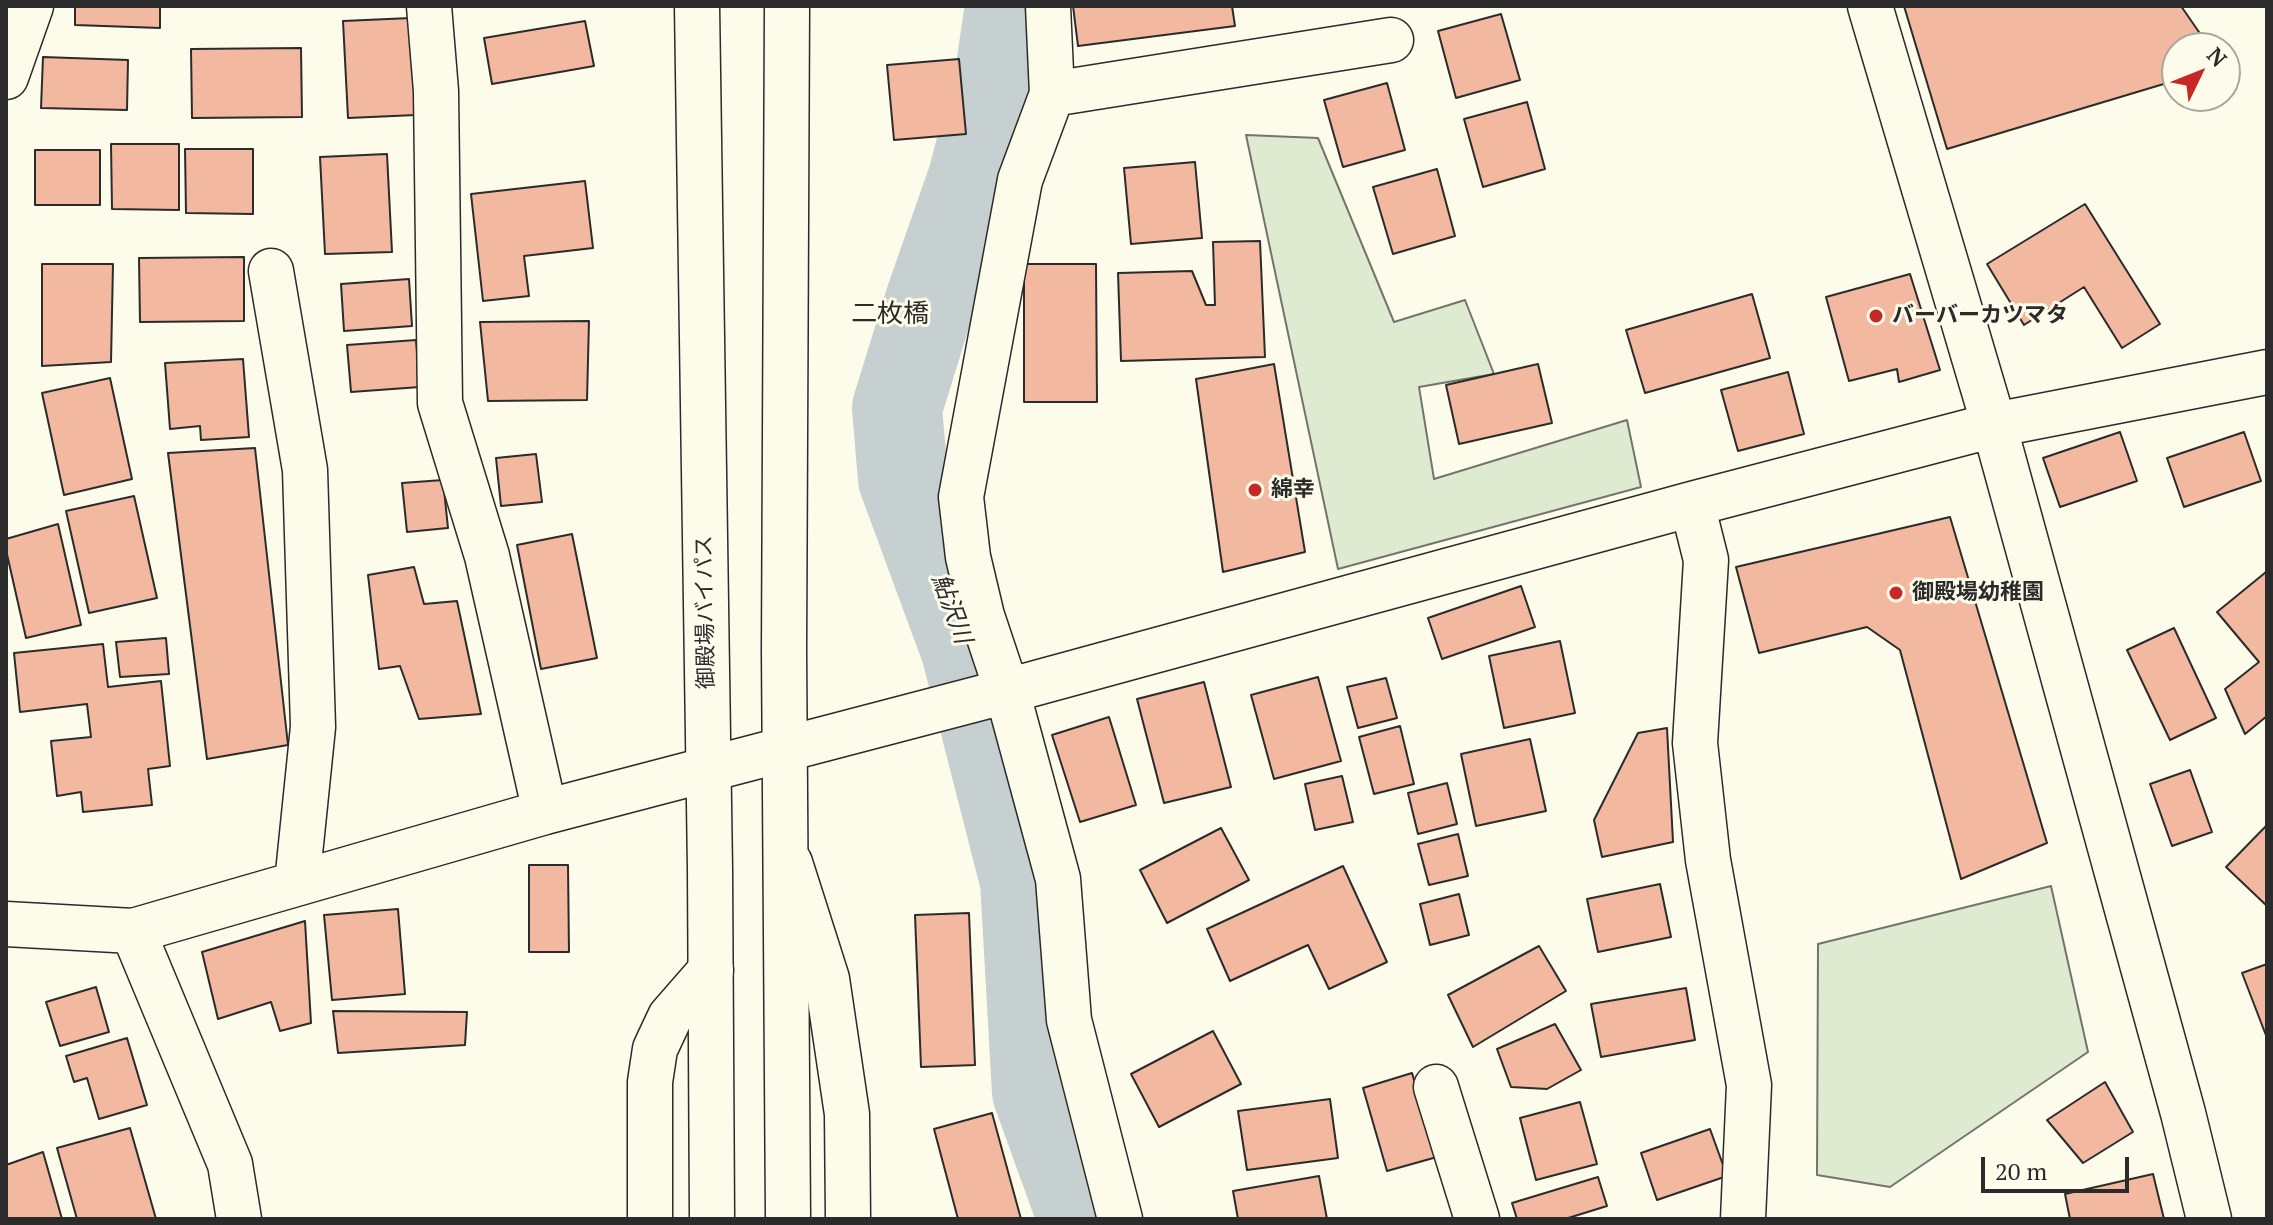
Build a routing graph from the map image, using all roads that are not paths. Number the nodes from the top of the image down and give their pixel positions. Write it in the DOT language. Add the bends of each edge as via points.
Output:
graph roads {
  1 [pos="31,6"];
  2 [pos="429,6"];
  3 [pos="697,6"];
  4 [pos="787,6"];
  5 [pos="1048,6"];
  6 [pos="1870,6"];
  7 [pos="1391,40"];
  8 [pos="6,77"];
  9 [pos="1052,94"];
  10 [pos="271,271"];
  11 [pos="2267,372"];
  12 [pos="1994,425"];
  13 [pos="1692,504"];
  14 [pos="1002,692"];
  15 [pos="784,750"];
  16 [pos="709,771"];
  17 [pos="545,812"];
  18 [pos="787,853"];
  19 [pos="297,883"];
  20 [pos="6,924"];
  21 [pos="133,931"];
  22 [pos="711,970"];
  23 [pos="1436,1087"];
  24 [pos="239,1219"];
  25 [pos="650,1219"];
  26 [pos="712,1219"];
  27 [pos="788,1219"];
  28 [pos="848,1219"];
  29 [pos="1120,1219"];
  30 [pos="1477,1219"];
  31 [pos="1743,1219"];
  32 [pos="2209,1219"];
  1 -- 8 [label="main road"];
  2 -- 17 [label="main road" via="436,91 440,403 487,556"];
  3 -- 16 [label="main road, 御殿場バイパス"];
  4 -- 15 [label="main road"];
  5 -- 9 [label="main road"];
  6 -- 12 [label="main road"];
  7 -- 9 [label="main road"];
  9 -- 14 [label="main road" via="1020,180 961,497 968,557"];
  10 -- 19 [label="main road" via="305,470 313,727"];
  11 -- 12 [label="main road"];
  12 -- 13 [label="main road"];
  12 -- 32 [label="main road"];
  13 -- 14 [label="main road"];
  13 -- 31 [label="main road" via="1706,560 1695,743 1708,860 1749,1085"];
  14 -- 15 [label="main road"];
  14 -- 29 [label="main road" via="1058,879 1069,1020"];
  15 -- 16 [label="main road"];
  15 -- 18 [label="main road"];
  16 -- 17 [label="main road"];
  16 -- 22 [label="main road, 御殿場バイパス"];
  17 -- 19 [label="main road"];
  18 -- 27 [label="main road"];
  18 -- 28 [label="main road" via="827,979 847,1114"];
  19 -- 21 [label="main road"];
  20 -- 21 [label="main road"];
  21 -- 24 [label="main road" via="230,1164"];
  22 -- 25 [label="main road" via="670,1017 655,1049 650,1082"];
  22 -- 26 [label="main road, 御殿場バイパス"];
  23 -- 30 [label="main road"];
}
